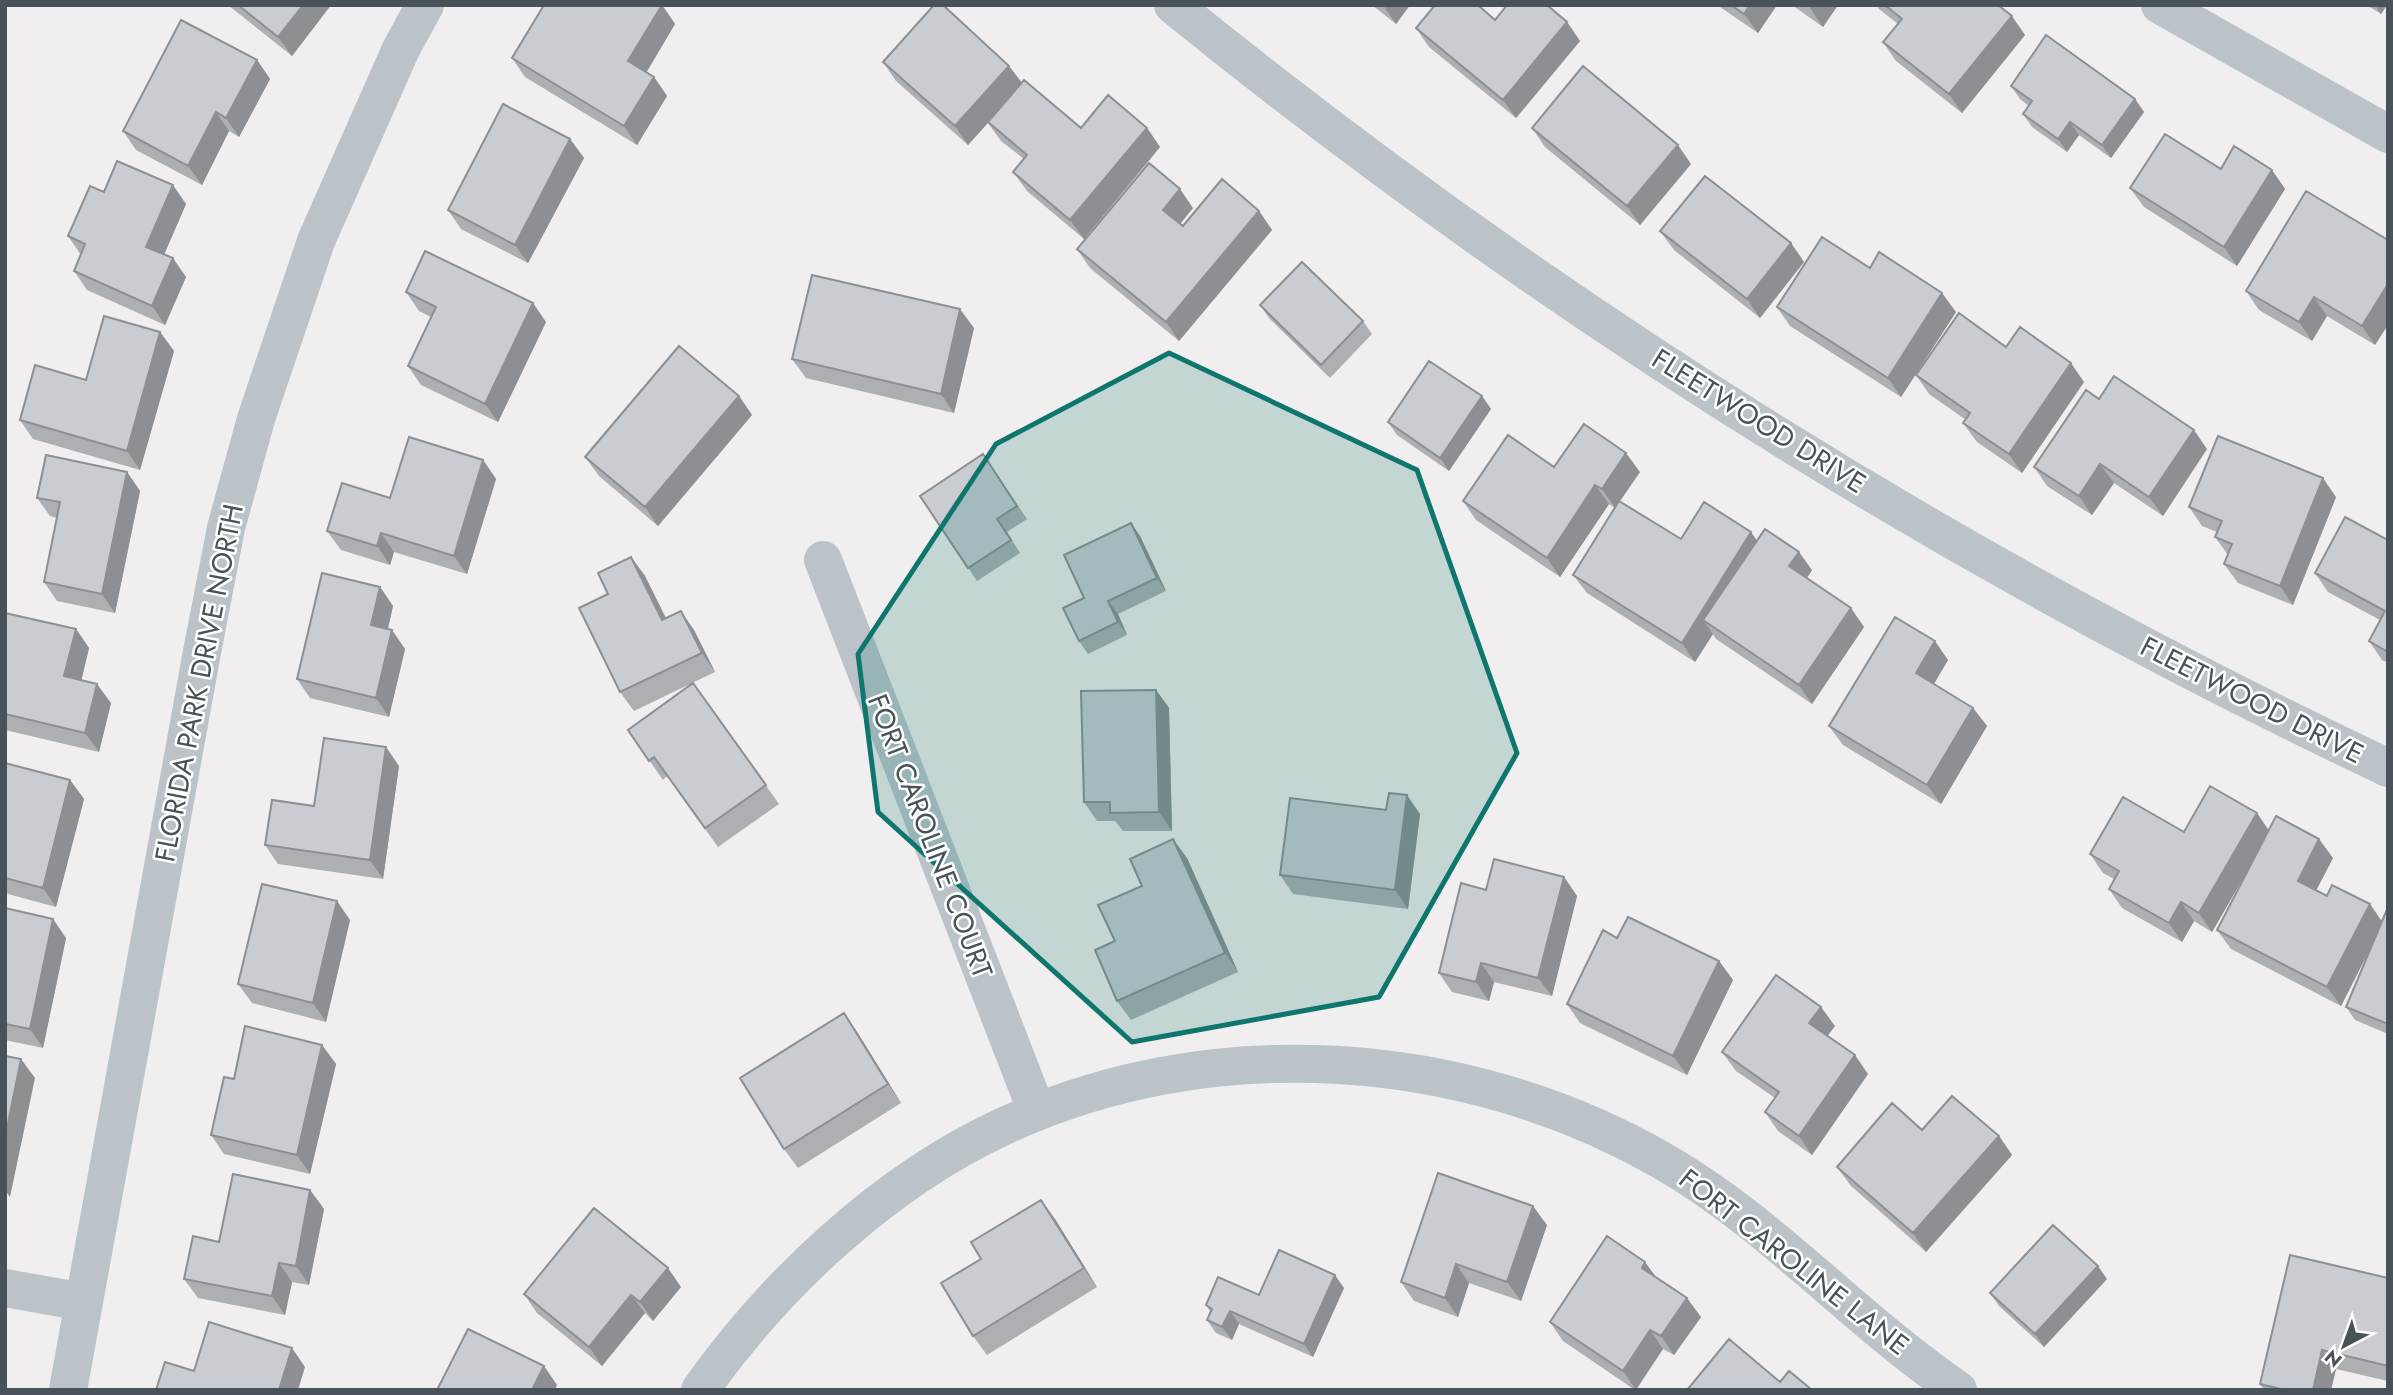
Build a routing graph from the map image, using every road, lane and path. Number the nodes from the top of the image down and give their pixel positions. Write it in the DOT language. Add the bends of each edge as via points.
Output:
graph roads {
  1 [pos="425,5"];
  2 [pos="1173,5"];
  3 [pos="2160,5"];
  4 [pos="2388,134"];
  5 [pos="822,559"];
  6 [pos="2388,768"];
  7 [pos="1037,1112"];
  8 [pos="5,1288"];
  9 [pos="84,1302"];
  10 [pos="68,1390"];
  11 [pos="700,1390"];
  12 [pos="1958,1390"];
  1 -- 9 [label="street, FLORIDA PARK DRIVE NORTH" via="316,241 256,419 226,528"];
  2 -- 6 [label="street, FLEETWOOD DRIVE" via="1464,226 1713,394 1918,521 2079,612"];
  3 -- 4 [label="street"];
  5 -- 7 [label="street, FORT CAROLINE COURT"];
  7 -- 11 [label="street, FORT CAROLINE LANE" via="946,1157 886,1197 765,1309"];
  7 -- 12 [label="street, FORT CAROLINE LANE" via="1148,1079 1262,1064 1423,1073 1510,1096 1588,1123 1697,1182"];
  8 -- 9 [label="street"];
  9 -- 10 [label="street, FLORIDA PARK DRIVE NORTH"];
}
